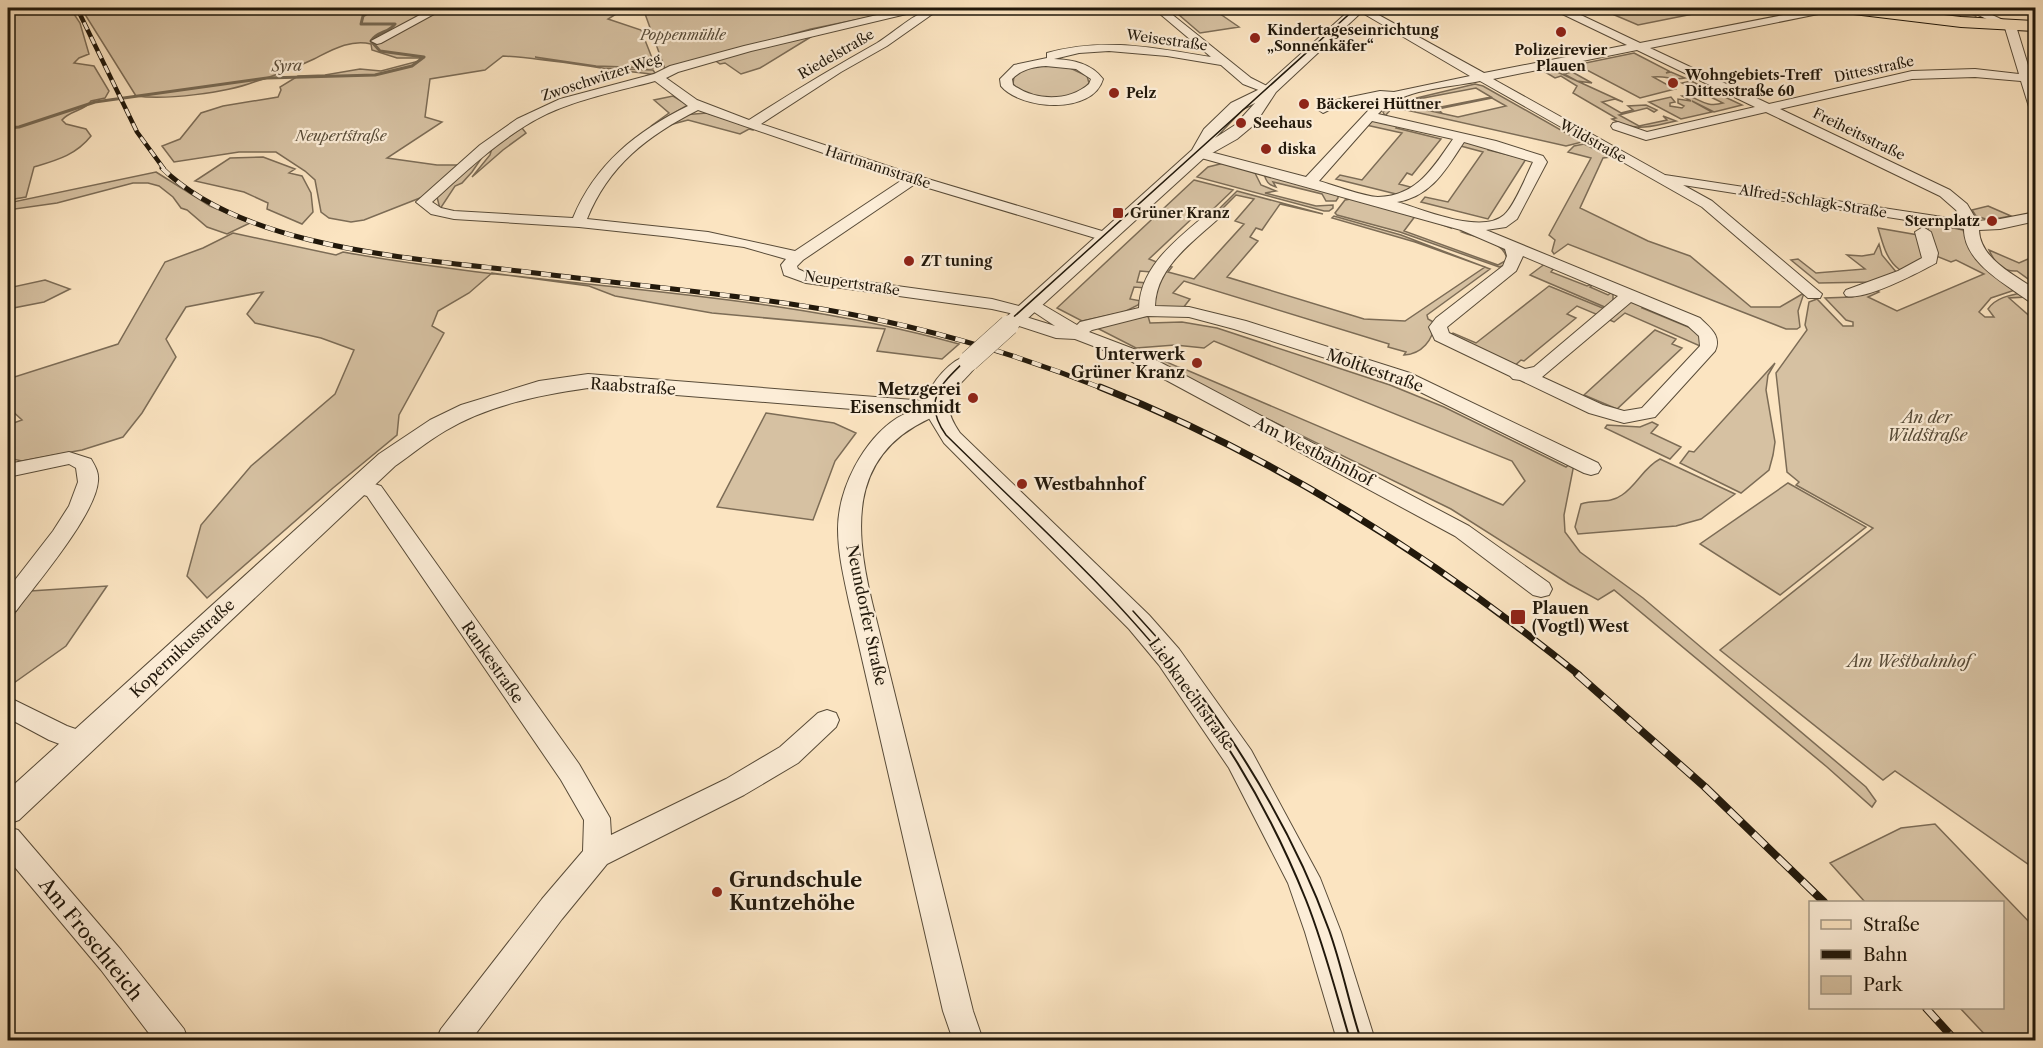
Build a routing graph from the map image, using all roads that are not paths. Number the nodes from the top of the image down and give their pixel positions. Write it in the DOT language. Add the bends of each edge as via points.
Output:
graph roads {
  1 [pos="440,8"];
  2 [pos="919,8"];
  3 [pos="936,8"];
  4 [pos="1158,8"];
  5 [pos="1359,8"];
  6 [pos="1558,8"];
  7 [pos="1833,8"];
  8 [pos="1845,8"];
  9 [pos="1969,8"];
  10 [pos="2010,26"];
  11 [pos="2036,26"];
  12 [pos="376,41"];
  13 [pos="1638,46"];
  14 [pos="1222,62"];
  15 [pos="1038,63"];
  16 [pos="658,77"];
  17 [pos="1480,77"];
  18 [pos="2031,78"];
  19 [pos="1269,90"];
  20 [pos="1395,96"];
  21 [pos="1360,99"];
  22 [pos="1381,104"];
  23 [pos="697,106"];
  24 [pos="1768,107"];
  25 [pos="1323,109"];
  26 [pos="2036,110"];
  27 [pos="1369,116"];
  28 [pos="750,125"];
  29 [pos="1618,126"];
  30 [pos="1461,137"];
  31 [pos="1199,153"];
  32 [pos="1654,175"];
  33 [pos="913,178"];
  34 [pos="1310,182"];
  35 [pos="1374,200"];
  36 [pos="423,202"];
  37 [pos="1214,215"];
  38 [pos="2036,216"];
  39 [pos="579,221"];
  40 [pos="1971,226"];
  41 [pos="1466,227"];
  42 [pos="1923,232"];
  43 [pos="1107,237"];
  44 [pos="1512,248"];
  45 [pos="797,257"];
  46 [pos="1852,293"];
  47 [pos="1629,294"];
  48 [pos="1814,294"];
  49 [pos="2036,298"];
  50 [pos="1147,311"];
  51 [pos="1020,315"];
  52 [pos="1077,334"];
  53 [pos="1519,375"];
  54 [pos="936,409"];
  55 [pos="1591,468"];
  56 [pos="8,470"];
  57 [pos="358,486"];
  58 [pos="1541,589"];
  59 [pos="8,605"];
  60 [pos="8,707"];
  61 [pos="827,720"];
  62 [pos="81,741"];
  63 [pos="8,810"];
  64 [pos="8,839"];
  65 [pos="597,855"];
  66 [pos="173,1041"];
  67 [pos="452,1041"];
  68 [pos="968,1041"];
  69 [pos="1356,1041"];
  1 -- 12 [label="street"];
  2 -- 16 [label="street, Zwoschwitzer Weg" via="748,48"];
  3 -- 28 [label="street, Riedelstraße"];
  4 -- 14 [label="street"];
  5 -- 17 [label="street, Wildstraße"];
  5 -- 19 [label="street"];
  6 -- 13 [label="street, Freiheitsstraße"];
  7 -- 13 [label="street"];
  8 -- 10 [label="main road"];
  9 -- 10 [label="street"];
  10 -- 11 [label="main road"];
  10 -- 18 [label="street"];
  13 -- 17 [label="street"];
  13 -- 24 [label="street, Freiheitsstraße"];
  14 -- 15 [label="street, Weisestraße" via="1168,52 1113,48 1065,53"];
  14 -- 19 [label="street" via="1247,81"];
  15 -- 15 [label="street, Weisestraße" via="1011,72 1005,79 1007,86 1029,98 1056,100 1081,96 1097,83 1091,72 1079,67"];
  16 -- 23 [label="street, Hartmannstraße"];
  16 -- 36 [label="street, Zwoschwitzer Weg" via="581,97 522,122 485,148"];
  17 -- 20 [label="street"];
  17 -- 32 [label="street, Wildstraße"];
  18 -- 24 [label="street, Dittesstraße" via="1959,73 1912,75"];
  18 -- 26 [label="street"];
  19 -- 31 [label="street" via="1263,105 1231,138"];
  20 -- 21 [label="street"];
  20 -- 22 [label="street"];
  21 -- 22 [label="street"];
  21 -- 25 [label="street"];
  22 -- 27 [label="street"];
  23 -- 28 [label="street, Hartmannstraße"];
  23 -- 39 [label="street" via="640,138 614,161 597,181"];
  24 -- 29 [label="street, Dittesstraße" via="1646,136"];
  24 -- 40 [label="street, Freiheitsstraße" via="1945,193 1964,208"];
  27 -- 30 [label="street"];
  27 -- 34 [label="street"];
  28 -- 33 [label="street, Hartmannstraße"];
  30 -- 35 [label="street" via="1423,189 1413,195"];
  30 -- 41 [label="street" via="1520,152 1540,162 1512,216 1501,224"];
  31 -- 34 [label="street"];
  31 -- 43 [label="street"];
  32 -- 40 [label="street, Alfred-Schlagk-Straße"];
  32 -- 48 [label="street, Wildstraße" via="1707,204"];
  33 -- 43 [label="street, Hartmannstraße"];
  33 -- 45 [label="street"];
  34 -- 35 [label="street"];
  35 -- 41 [label="street"];
  36 -- 39 [label="street, Neupertstraße" via="436,211 454,215"];
  37 -- 50 [label="street" via="1156,273 1146,301"];
  38 -- 40 [label="street"];
  39 -- 45 [label="street, Neupertstraße" via="741,241"];
  40 -- 49 [label="street, Freiheitsstraße" via="1974,246 1991,265"];
  41 -- 44 [label="street"];
  42 -- 46 [label="street" via="1930,260"];
  43 -- 51 [label="street"];
  44 -- 47 [label="street"];
  44 -- 53 [label="street" via="1515,256 1510,268 1442,322 1438,332"];
  45 -- 51 [label="street, Neupertstraße" via="789,265 790,272 806,278 992,304"];
  47 -- 53 [label="street" via="1539,372"];
  47 -- 53 [label="street" via="1694,322 1710,341 1709,347 1648,413 1635,417 1609,414"];
  50 -- 52 [label="street, Moltkestraße" via="1086,326"];
  50 -- 55 [label="street, Moltkestraße" via="1189,312 1404,377"];
  51 -- 52 [label="street, Am Westbahnhof" via="1062,334"];
  51 -- 54 [label="street, bridge" via="941,389"];
  52 -- 58 [label="street, Am Westbahnhof" via="1132,355 1389,490 1462,531"];
  54 -- 57 [label="street, Raabstraße" via="630,383 561,384 496,400 438,425 387,460"];
  54 -- 68 [label="street, Neundorfer Straße" via="902,424 873,455 857,488 849,522 851,550 872,648"];
  54 -- 69 [label="street, Liebknechtstraße" via="938,419 952,438 1146,631 1240,759 1303,878"];
  56 -- 59 [label="street" via="69,458 81,460 89,475 87,489 61,533"];
  57 -- 62 [label="street, Kopernikusstraße"];
  57 -- 65 [label="street, Rankestraße" via="374,491 570,772 597,818"];
  60 -- 62 [label="street"];
  61 -- 65 [label="street" via="789,755 735,787"];
  62 -- 63 [label="street, Kopernikusstraße"];
  64 -- 66 [label="street, Am Froschteich" via="111,960"];
  65 -- 67 [label="street"];
}
